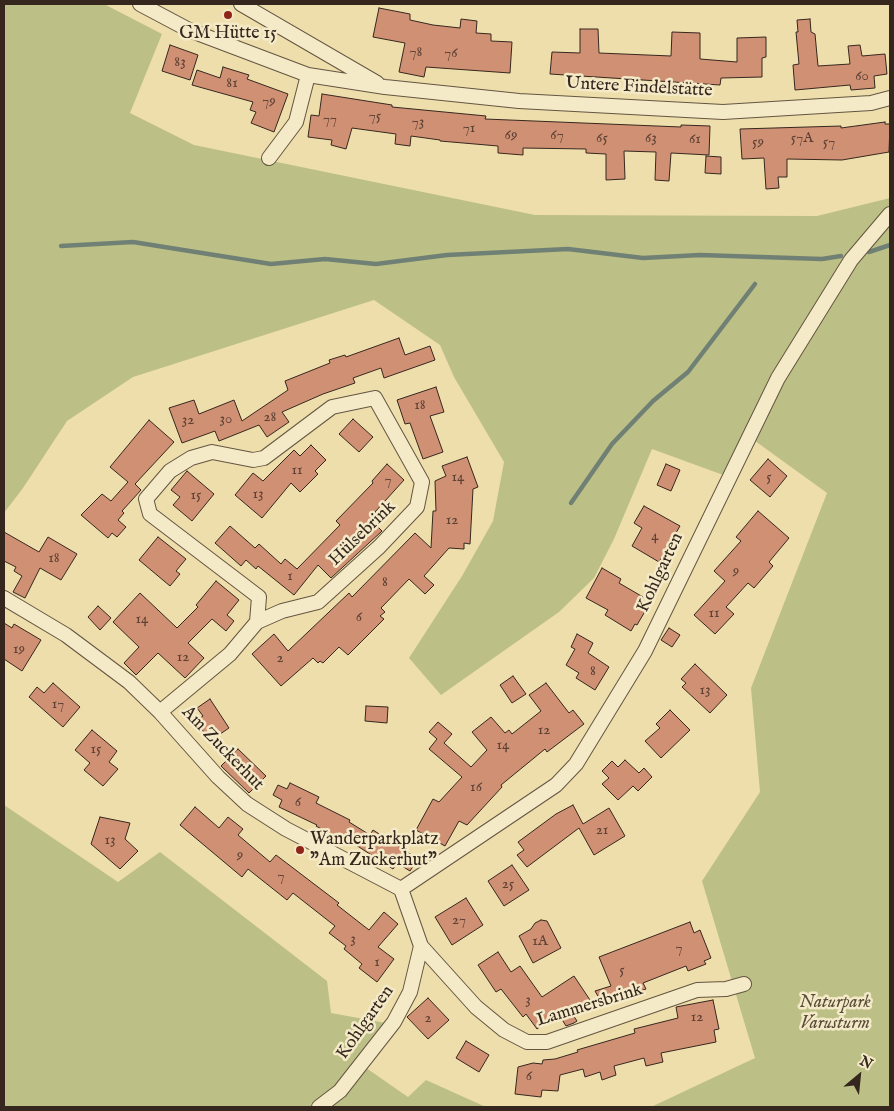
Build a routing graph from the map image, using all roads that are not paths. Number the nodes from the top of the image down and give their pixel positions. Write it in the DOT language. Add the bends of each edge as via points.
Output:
graph roads {
  1 [pos="140,4"];
  2 [pos="242,4"];
  3 [pos="308,75"];
  4 [pos="385,87"];
  5 [pos="890,98"];
  6 [pos="269,158"];
  7 [pos="890,214"];
  8 [pos="4,598"];
  9 [pos="257,622"];
  10 [pos="160,712"];
  11 [pos="401,889"];
  12 [pos="421,946"];
  13 [pos="744,984"];
  14 [pos="319,1107"];
  1 -- 3 [label="street, Untere Findelstätte" via="189,30"];
  2 -- 4 [label="street, Untere Findelstätte"];
  3 -- 4 [label="street, Untere Findelstätte"];
  3 -- 6 [label="street" via="296,122"];
  4 -- 5 [label="street, Untere Findelstätte" via="519,101 723,112 871,103"];
  7 -- 11 [label="street, Kohlgarten" via="851,260 778,378 645,651 576,764 556,785"];
  8 -- 10 [label="street, Am Zuckerhut" via="92,652"];
  9 -- 9 [label="street, Hülsebrink" via="282,611 318,602 417,508 422,482 375,398 332,406 264,458 254,460 212,452 191,458 170,471 146,499 150,514 259,597"];
  9 -- 10 [label="street, Hülsebrink" via="230,654"];
  10 -- 11 [label="street, Am Zuckerhut" via="218,777 247,804 286,829"];
  11 -- 12 [label="street"];
  12 -- 13 [label="street, Lammersbrink" via="476,1007 504,1030 527,1042 547,1042 697,990 726,989"];
  12 -- 14 [label="street, Kohlgarten" via="410,992 394,1022 340,1091"];
}
